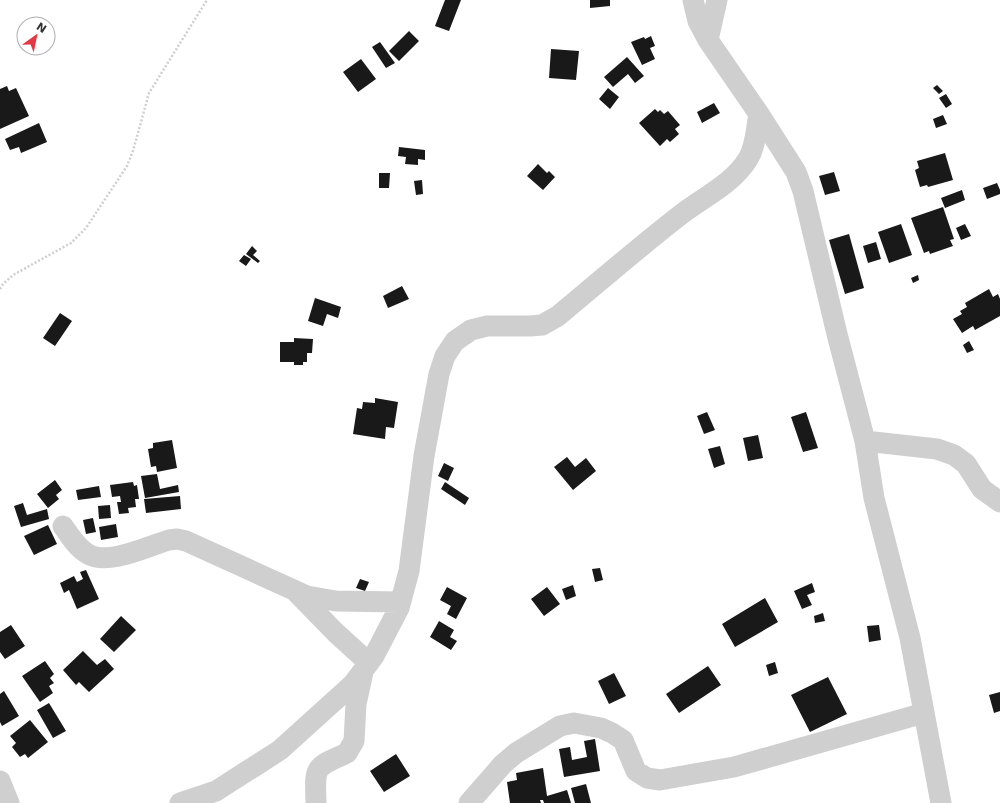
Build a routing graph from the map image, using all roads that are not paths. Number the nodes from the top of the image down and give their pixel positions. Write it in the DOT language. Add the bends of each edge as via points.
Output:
graph roads {
  1 [pos="693,0"];
  2 [pos="717,0"];
  3 [pos="708,40"];
  4 [pos="759,114"];
  5 [pos="865,441"];
  6 [pos="1000,502"];
  7 [pos="63,526"];
  8 [pos="294,590"];
  9 [pos="400,602"];
  10 [pos="366,667"];
  11 [pos="924,713"];
  12 [pos="0,781"];
  13 [pos="9,803"];
  14 [pos="180,803"];
  15 [pos="316,803"];
  16 [pos="469,803"];
  17 [pos="941,803"];
  1 -- 3 [label="street" via="698,21"];
  2 -- 3 [label="street"];
  3 -- 4 [label="street"];
  4 -- 5 [label="street" via="796,172 803,191"];
  4 -- 9 [label="street" via="753,148 738,172 558,316 542,325 487,326 471,330 455,341 445,356 439,374 424,456 409,571"];
  5 -- 6 [label="street" via="938,449 954,454 966,464 982,489"];
  5 -- 11 [label="street" via="874,498 910,638"];
  7 -- 8 [label="street" via="79,547 95,557 115,557 177,539"];
  8 -- 9 [label="street" via="307,596 336,601"];
  8 -- 10 [label="street"];
  9 -- 10 [label="street" via="378,649"];
  10 -- 14 [label="street" via="353,684 280,750 216,791"];
  10 -- 15 [label="street" via="356,704 354,741 348,754 326,762 317,771"];
  11 -- 16 [label="street" via="734,767 660,780 647,778 636,771 624,740 601,728 574,723 560,726 516,753"];
  11 -- 17 [label="street"];
  12 -- 13 [label="street"];
}
